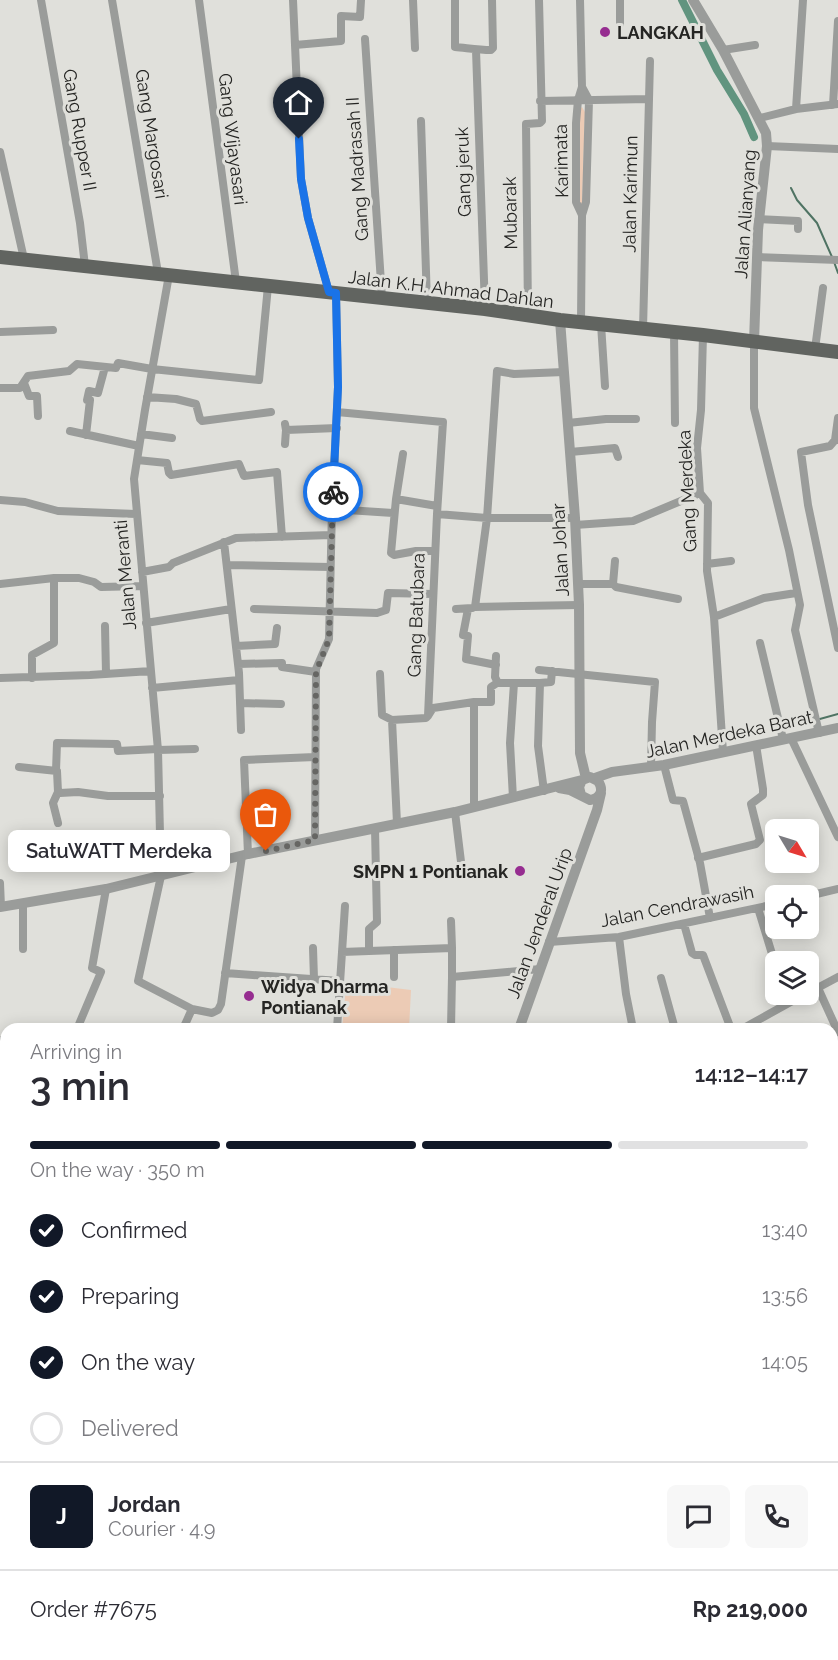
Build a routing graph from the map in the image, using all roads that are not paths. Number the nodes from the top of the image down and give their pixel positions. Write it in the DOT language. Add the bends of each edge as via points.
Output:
graph roads {
  1 [pos="41,0"];
  2 [pos="112,0"];
  3 [pos="199,0"];
  4 [pos="293,0"];
  5 [pos="361,0"];
  6 [pos="413,0"];
  7 [pos="455,0"];
  8 [pos="492,0"];
  9 [pos="539,0"];
  10 [pos="580,0"];
  11 [pos="620,0"];
  12 [pos="693,0"];
  13 [pos="803,0"];
  14 [pos="838,21"];
  15 [pos="620,24"];
  16 [pos="365,39"];
  17 [pos="295,45"];
  18 [pos="755,45"];
  19 [pos="415,48"];
  20 [pos="476,50"];
  21 [pos="723,50"];
  22 [pos="650,61"];
  23 [pos="582,87"];
  24 [pos="649,99"];
  25 [pos="578,100"];
  26 [pos="589,100"];
  27 [pos="540,101"];
  28 [pos="836,104"];
  29 [pos="796,109"];
  30 [pos="760,118"];
  31 [pos="421,121"];
  32 [pos="767,146"];
  33 [pos="838,149"];
  34 [pos="0,152"];
  35 [pos="582,215"];
  36 [pos="759,219"];
  37 [pos="798,229"];
  38 [pos="0,257"];
  39 [pos="757,257"];
  40 [pos="24,259"];
  41 [pos="835,260"];
  42 [pos="85,266"];
  43 [pos="164,274"];
  44 [pos="236,282"];
  45 [pos="268,286"];
  46 [pos="823,288"];
  47 [pos="332,292"];
  48 [pos="382,298"];
  49 [pos="427,302"];
  50 [pos="485,309"];
  51 [pos="528,315"];
  52 [pos="560,320"];
  53 [pos="581,322"];
  54 [pos="601,324"];
  55 [pos="643,329"];
  56 [pos="53,330"];
  57 [pos="0,332"];
  58 [pos="674,332"];
  59 [pos="703,335"];
  60 [pos="754,342"];
  61 [pos="814,349"];
  62 [pos="838,352"];
  63 [pos="105,367"];
  64 [pos="152,369"];
  65 [pos="564,372"];
  66 [pos="24,383"];
  67 [pos="605,386"];
  68 [pos="0,388"];
  69 [pos="147,397"];
  70 [pos="272,412"];
  71 [pos="337,412"];
  72 [pos="38,416"];
  73 [pos="838,418"];
  74 [pos="636,419"];
  75 [pos="568,423"];
  76 [pos="675,423"];
  77 [pos="337,428"];
  78 [pos="69,431"];
  79 [pos="141,434"];
  80 [pos="86,435"];
  81 [pos="172,438"];
  82 [pos="836,440"];
  83 [pos="285,444"];
  84 [pos="139,446"];
  85 [pos="570,452"];
  86 [pos="403,454"];
  87 [pos="618,457"];
  88 [pos="136,460"];
  89 [pos="700,493"];
  90 [pos="396,499"];
  91 [pos="0,500"];
  92 [pos="332,509"];
  93 [pos="437,510"];
  94 [pos="393,513"];
  95 [pos="136,514"];
  96 [pos="487,518"];
  97 [pos="575,521"];
  98 [pos="331,535"];
  99 [pos="282,537"];
  100 [pos="224,542"];
  101 [pos="435,551"];
  102 [pos="615,561"];
  103 [pos="731,561"];
  104 [pos="707,564"];
  105 [pos="228,565"];
  106 [pos="330,567"];
  107 [pos="142,572"];
  108 [pos="54,578"];
  109 [pos="0,584"];
  110 [pos="578,584"];
  111 [pos="613,584"];
  112 [pos="143,586"];
  113 [pos="796,593"];
  114 [pos="433,594"];
  115 [pos="678,599"];
  116 [pos="579,605"];
  117 [pos="471,608"];
  118 [pos="231,609"];
  119 [pos="254,609"];
  120 [pos="456,609"];
  121 [pos="329,612"];
  122 [pos="714,617"];
  123 [pos="146,623"];
  124 [pos="105,626"];
  125 [pos="279,632"];
  126 [pos="760,643"];
  127 [pos="236,646"];
  128 [pos="838,648"];
  129 [pos="238,664"];
  130 [pos="151,670"];
  131 [pos="539,670"];
  132 [pos="552,671"];
  133 [pos="316,672"];
  134 [pos="106,674"];
  135 [pos="380,674"];
  136 [pos="580,675"];
  137 [pos="0,678"];
  138 [pos="32,678"];
  139 [pos="239,680"];
  140 [pos="496,683"];
  141 [pos="514,683"];
  142 [pos="540,683"];
  143 [pos="152,688"];
  144 [pos="474,702"];
  145 [pos="240,704"];
  146 [pos="281,704"];
  147 [pos="428,716"];
  148 [pos="392,720"];
  149 [pos="818,728"];
  150 [pos="838,728"];
  151 [pos="241,730"];
  152 [pos="787,739"];
  153 [pos="756,745"];
  154 [pos="195,749"];
  155 [pos="158,750"];
  156 [pos="723,752"];
  157 [pos="315,757"];
  158 [pos="664,765"];
  159 [pos="20,767"];
  160 [pos="651,767"];
  161 [pos="56,771"];
  162 [pos="627,771"];
  163 [pos="588,779"];
  164 [pos="559,788"];
  165 [pos="544,791"];
  166 [pos="601,791"];
  167 [pos="58,792"];
  168 [pos="159,796"];
  169 [pos="583,797"];
  170 [pos="513,798"];
  171 [pos="474,807"];
  172 [pos="455,812"];
  173 [pos="58,823"];
  174 [pos="397,823"];
  175 [pos="375,828"];
  176 [pos="591,828"];
  177 [pos="838,837"];
  178 [pos="315,840"];
  179 [pos="245,855"];
  180 [pos="698,858"];
  181 [pos="462,870"];
  182 [pos="161,876"];
  183 [pos="0,882"];
  184 [pos="106,889"];
  185 [pos="838,889"];
  186 [pos="819,893"];
  187 [pos="23,903"];
  188 [pos="345,906"];
  189 [pos="765,906"];
  190 [pos="1,907"];
  191 [pos="758,908"];
  192 [pos="710,918"];
  193 [pos="451,921"];
  194 [pos="684,924"];
  195 [pos="619,937"];
  196 [pos="549,942"];
  197 [pos="313,948"];
  198 [pos="452,948"];
  199 [pos="23,949"];
  200 [pos="394,950"];
  201 [pos="369,951"];
  202 [pos="771,951"];
  203 [pos="342,952"];
  204 [pos="540,969"];
  205 [pos="225,973"];
  206 [pos="394,977"];
  207 [pos="452,977"];
  208 [pos="838,977"];
  209 [pos="661,978"];
  210 [pos="314,979"];
  211 [pos="340,981"];
  212 [pos="819,987"];
  213 [pos="819,990"];
  214 [pos="786,1005"];
  215 [pos="192,1009"];
  216 [pos="80,1023"];
  217 [pos="186,1023"];
  218 [pos="337,1023"];
  219 [pos="451,1023"];
  220 [pos="521,1023"];
  221 [pos="632,1023"];
  222 [pos="673,1023"];
  223 [pos="729,1023"];
  224 [pos="753,1023"];
  225 [pos="834,1023"];
  1 -- 42 [label="street, Gang Rupper II"];
  2 -- 43 [label="street, Gang Margosari"];
  3 -- 44 [label="street, Gang Wijayasari"];
  4 -- 17 [label="street"];
  5 -- 17 [label="street" via="360,17 341,16 341,40"];
  6 -- 19 [label="street"];
  7 -- 20 [label="street" via="455,47"];
  8 -- 20 [label="street" via="493,48"];
  9 -- 27 [label="street"];
  10 -- 23 [label="street, Karimata"];
  11 -- 15 [label="street"];
  12 -- 21 [label="street, Jalan Alianyang"];
  13 -- 29 [label="street"];
  14 -- 28 [label="street"];
  16 -- 48 [label="street, Gang Madrasah II"];
  17 -- 47 [label="street" via="301,179 308,218"];
  18 -- 21 [label="street"];
  20 -- 50 [label="street, Gang jeruk"];
  21 -- 30 [label="street, Jalan Alianyang"];
  22 -- 24 [label="street, Jalan Karimun"];
  23 -- 25 [label="street, Karimata"];
  23 -- 26 [label="street"];
  24 -- 26 [label="street"];
  24 -- 55 [label="street, Jalan Karimun"];
  25 -- 26 [label="street"];
  25 -- 27 [label="street"];
  25 -- 35 [label="street, Karimata" via="576,202"];
  26 -- 35 [label="street" via="586,202"];
  27 -- 51 [label="street, Mubarak" via="542,121 526,124"];
  28 -- 29 [label="street"];
  29 -- 30 [label="street"];
  30 -- 32 [label="street, Jalan Alianyang"];
  31 -- 49 [label="street"];
  32 -- 33 [label="street"];
  32 -- 36 [label="street, Jalan Alianyang"];
  34 -- 40 [label="street"];
  35 -- 53 [label="street, Karimata"];
  36 -- 37 [label="street" via="798,221"];
  36 -- 39 [label="street, Jalan Alianyang"];
  38 -- 40 [label="main road, Jalan K.H. Ahmad Dahlan"];
  39 -- 41 [label="street"];
  39 -- 60 [label="street, Jalan Alianyang"];
  40 -- 42 [label="main road, Jalan K.H. Ahmad Dahlan"];
  42 -- 43 [label="main road, Jalan K.H. Ahmad Dahlan"];
  43 -- 44 [label="main road, Jalan K.H. Ahmad Dahlan"];
  43 -- 64 [label="street, Jalan Meranti"];
  44 -- 45 [label="main road, Jalan K.H. Ahmad Dahlan"];
  45 -- 47 [label="main road, Jalan K.H. Ahmad Dahlan"];
  45 -- 64 [label="street" via="260,380"];
  46 -- 61 [label="street"];
  47 -- 48 [label="main road, Jalan K.H. Ahmad Dahlan"];
  47 -- 71 [label="street"];
  48 -- 49 [label="main road, Jalan K.H. Ahmad Dahlan"];
  49 -- 50 [label="main road, Jalan K.H. Ahmad Dahlan"];
  50 -- 51 [label="main road, Jalan K.H. Ahmad Dahlan"];
  51 -- 52 [label="main road, Jalan K.H. Ahmad Dahlan"];
  52 -- 53 [label="main road, Jalan K.H. Ahmad Dahlan"];
  52 -- 65 [label="street, Jalan Johar"];
  53 -- 54 [label="main road, Jalan K.H. Ahmad Dahlan"];
  54 -- 55 [label="main road, Jalan K.H. Ahmad Dahlan"];
  54 -- 67 [label="street"];
  55 -- 58 [label="main road, Jalan K.H. Ahmad Dahlan"];
  56 -- 57 [label="street"];
  58 -- 59 [label="main road, Jalan K.H. Ahmad Dahlan"];
  58 -- 76 [label="street"];
  59 -- 60 [label="main road, Jalan K.H. Ahmad Dahlan"];
  59 -- 89 [label="street, Gang Merdeka" via="697,441"];
  60 -- 61 [label="main road, Jalan K.H. Ahmad Dahlan"];
  60 -- 113 [label="street" via="754,408"];
  61 -- 62 [label="main road, Jalan K.H. Ahmad Dahlan"];
  63 -- 64 [label="street" via="116,368 118,363"];
  63 -- 66 [label="street" via="77,364 69,371 28,376"];
  63 -- 80 [label="street" via="98,393 89,391"];
  64 -- 69 [label="street, Jalan Meranti"];
  65 -- 75 [label="street, Jalan Johar"];
  65 -- 96 [label="street" via="497,371"];
  66 -- 68 [label="street" via="20,388"];
  66 -- 72 [label="street" via="29,396 37,396"];
  69 -- 70 [label="street" via="196,404 202,421"];
  69 -- 79 [label="street, Jalan Meranti"];
  71 -- 77 [label="street"];
  71 -- 93 [label="street, Gang Batubara" via="443,422"];
  73 -- 82 [label="street"];
  74 -- 75 [label="street"];
  75 -- 85 [label="street, Jalan Johar"];
  77 -- 83 [label="street" via="285,427"];
  77 -- 92 [label="street"];
  78 -- 80 [label="street"];
  79 -- 81 [label="street"];
  79 -- 84 [label="street, Jalan Meranti"];
  80 -- 84 [label="street"];
  82 -- 128 [label="street" via="830,446 801,452"];
  84 -- 88 [label="street, Jalan Meranti"];
  85 -- 87 [label="street" via="615,448"];
  85 -- 97 [label="street, Jalan Johar"];
  86 -- 90 [label="street"];
  88 -- 95 [label="street, Jalan Meranti"];
  88 -- 99 [label="street" via="167,463 171,474 239,464 244,476 277,472"];
  89 -- 97 [label="street" via="633,521"];
  89 -- 104 [label="street, Gang Merdeka" via="708,503"];
  90 -- 93 [label="street"];
  90 -- 94 [label="street"];
  91 -- 95 [label="street" via="58,511"];
  92 -- 94 [label="street"];
  92 -- 98 [label="street"];
  93 -- 96 [label="street"];
  93 -- 101 [label="street, Gang Batubara"];
  94 -- 101 [label="street" via="392,554"];
  95 -- 107 [label="street, Jalan Meranti"];
  96 -- 97 [label="street"];
  96 -- 117 [label="street"];
  97 -- 110 [label="street, Jalan Johar"];
  98 -- 99 [label="street"];
  98 -- 106 [label="street"];
  99 -- 100 [label="street"];
  100 -- 105 [label="street"];
  100 -- 107 [label="street" via="170,567"];
  101 -- 114 [label="street, Gang Batubara"];
  102 -- 111 [label="street"];
  103 -- 104 [label="street"];
  104 -- 122 [label="street, Gang Merdeka"];
  105 -- 106 [label="street"];
  105 -- 118 [label="street"];
  106 -- 121 [label="street"];
  107 -- 112 [label="street, Jalan Meranti"];
  108 -- 109 [label="street"];
  108 -- 112 [label="street" via="79,578 101,587"];
  108 -- 138 [label="street" via="54,643 32,655"];
  110 -- 111 [label="street"];
  110 -- 116 [label="street, Jalan Johar"];
  111 -- 115 [label="street"];
  112 -- 123 [label="street, Jalan Meranti"];
  113 -- 122 [label="street" via="764,598"];
  113 -- 149 [label="street" via="800,609 795,630"];
  114 -- 121 [label="street" via="388,593 386,610 377,613"];
  114 -- 147 [label="street, Gang Batubara"];
  116 -- 117 [label="street"];
  116 -- 136 [label="street, Jalan Johar"];
  117 -- 120 [label="street"];
  117 -- 140 [label="street" via="464,635 468,636 466,659 496,660"];
  118 -- 123 [label="street"];
  118 -- 127 [label="street"];
  119 -- 121 [label="street"];
  121 -- 133 [label="street" via="329,639"];
  122 -- 156 [label="street, Gang Merdeka"];
  123 -- 130 [label="street, Jalan Meranti"];
  124 -- 134 [label="street"];
  125 -- 127 [label="street" via="274,644"];
  126 -- 152 [label="street"];
  127 -- 129 [label="street"];
  129 -- 133 [label="street" via="282,663 282,667"];
  129 -- 139 [label="street"];
  130 -- 134 [label="street"];
  130 -- 143 [label="street, Jalan Meranti"];
  131 -- 132 [label="street"];
  132 -- 136 [label="street"];
  132 -- 142 [label="street" via="551,682"];
  133 -- 157 [label="street"];
  134 -- 138 [label="street"];
  135 -- 148 [label="street" via="382,715"];
  136 -- 160 [label="street" via="655,682"];
  136 -- 163 [label="street, Jalan Johar" via="580,753"];
  137 -- 138 [label="street"];
  139 -- 143 [label="street"];
  139 -- 145 [label="street"];
  140 -- 141 [label="street"];
  140 -- 144 [label="street" via="490,687 491,702"];
  141 -- 142 [label="street"];
  141 -- 170 [label="street" via="510,743"];
  142 -- 165 [label="street" via="538,746"];
  143 -- 155 [label="street, Jalan Meranti"];
  144 -- 147 [label="street" via="433,708"];
  144 -- 171 [label="street"];
  145 -- 146 [label="street"];
  145 -- 151 [label="street"];
  147 -- 148 [label="street"];
  148 -- 174 [label="street"];
  149 -- 150 [label="street, Jalan Merdeka Barat"];
  149 -- 152 [label="street, Jalan Merdeka Barat"];
  152 -- 153 [label="street, Jalan Merdeka Barat"];
  152 -- 177 [label="street"];
  153 -- 156 [label="street, Jalan Merdeka Barat"];
  153 -- 180 [label="street" via="764,789 763,795 751,804 760,840"];
  154 -- 155 [label="street"];
  155 -- 161 [label="street" via="118,751 117,744 57,743"];
  155 -- 168 [label="street, Jalan Meranti"];
  156 -- 158 [label="street, Jalan Merdeka Barat"];
  157 -- 178 [label="street"];
  157 -- 179 [label="street" via="244,760"];
  158 -- 160 [label="street, Jalan Merdeka Barat"];
  158 -- 180 [label="street" via="674,800 682,801"];
  159 -- 161 [label="street"];
  160 -- 162 [label="street, Jalan Merdeka Barat"];
  161 -- 167 [label="street"];
  162 -- 163 [label="street, Jalan Merdeka Barat"];
  162 -- 166 [label="street" via="609,781"];
  163 -- 164 [label="street, Jalan Merdeka Barat"];
  163 -- 166 [label="street" via="598,781"];
  163 -- 169 [label="street" via="579,787"];
  164 -- 165 [label="street, Jalan Merdeka Barat"];
  164 -- 169 [label="street"];
  165 -- 170 [label="street, Jalan Merdeka Barat"];
  166 -- 169 [label="street" via="594,799"];
  166 -- 176 [label="street, Jalan Jenderal Urip"];
  167 -- 168 [label="street"];
  167 -- 173 [label="street" via="53,803"];
  168 -- 182 [label="street, Jalan Meranti"];
  169 -- 176 [label="street"];
  170 -- 171 [label="street, Jalan Merdeka Barat"];
  171 -- 172 [label="street, Jalan Merdeka Barat"];
  172 -- 174 [label="street, Jalan Merdeka Barat"];
  172 -- 181 [label="street"];
  174 -- 175 [label="street, Jalan Merdeka Barat"];
  175 -- 178 [label="street, Jalan Merdeka Barat"];
  175 -- 201 [label="street" via="377,921 369,929"];
  176 -- 196 [label="street, Jalan Jenderal Urip"];
  178 -- 179 [label="street, Jalan Merdeka Barat"];
  179 -- 182 [label="street, Jalan Merdeka Barat"];
  179 -- 205 [label="street"];
  180 -- 192 [label="street"];
  182 -- 184 [label="street, Jalan Merdeka Barat"];
  182 -- 215 [label="street, Jalan Meranti" via="138,981"];
  183 -- 190 [label="street"];
  184 -- 187 [label="street, Jalan Merdeka Barat"];
  184 -- 216 [label="street" via="92,968 101,972"];
  185 -- 186 [label="street"];
  187 -- 190 [label="street, Jalan Merdeka Barat"];
  187 -- 199 [label="street"];
  188 -- 203 [label="street"];
  189 -- 191 [label="street, Jalan Cendrawasih"];
  191 -- 192 [label="street, Jalan Cendrawasih"];
  191 -- 202 [label="street"];
  192 -- 194 [label="street, Jalan Cendrawasih"];
  193 -- 198 [label="street"];
  194 -- 195 [label="street, Jalan Cendrawasih"];
  194 -- 223 [label="street" via="692,953 702,955"];
  195 -- 196 [label="street, Jalan Cendrawasih"];
  195 -- 221 [label="street"];
  196 -- 204 [label="street, Jalan Jenderal Urip"];
  197 -- 210 [label="street"];
  198 -- 200 [label="street"];
  198 -- 207 [label="street"];
  200 -- 201 [label="street"];
  200 -- 206 [label="street"];
  201 -- 203 [label="street"];
  203 -- 211 [label="street"];
  204 -- 207 [label="street"];
  204 -- 220 [label="street, Jalan Jenderal Urip"];
  205 -- 210 [label="street"];
  205 -- 215 [label="street" via="218,1010 212,1013"];
  207 -- 219 [label="street"];
  208 -- 212 [label="street"];
  209 -- 222 [label="street"];
  210 -- 211 [label="street"];
  211 -- 218 [label="street"];
  213 -- 225 [label="street"];
  214 -- 224 [label="street"];
  215 -- 217 [label="street"];
}
